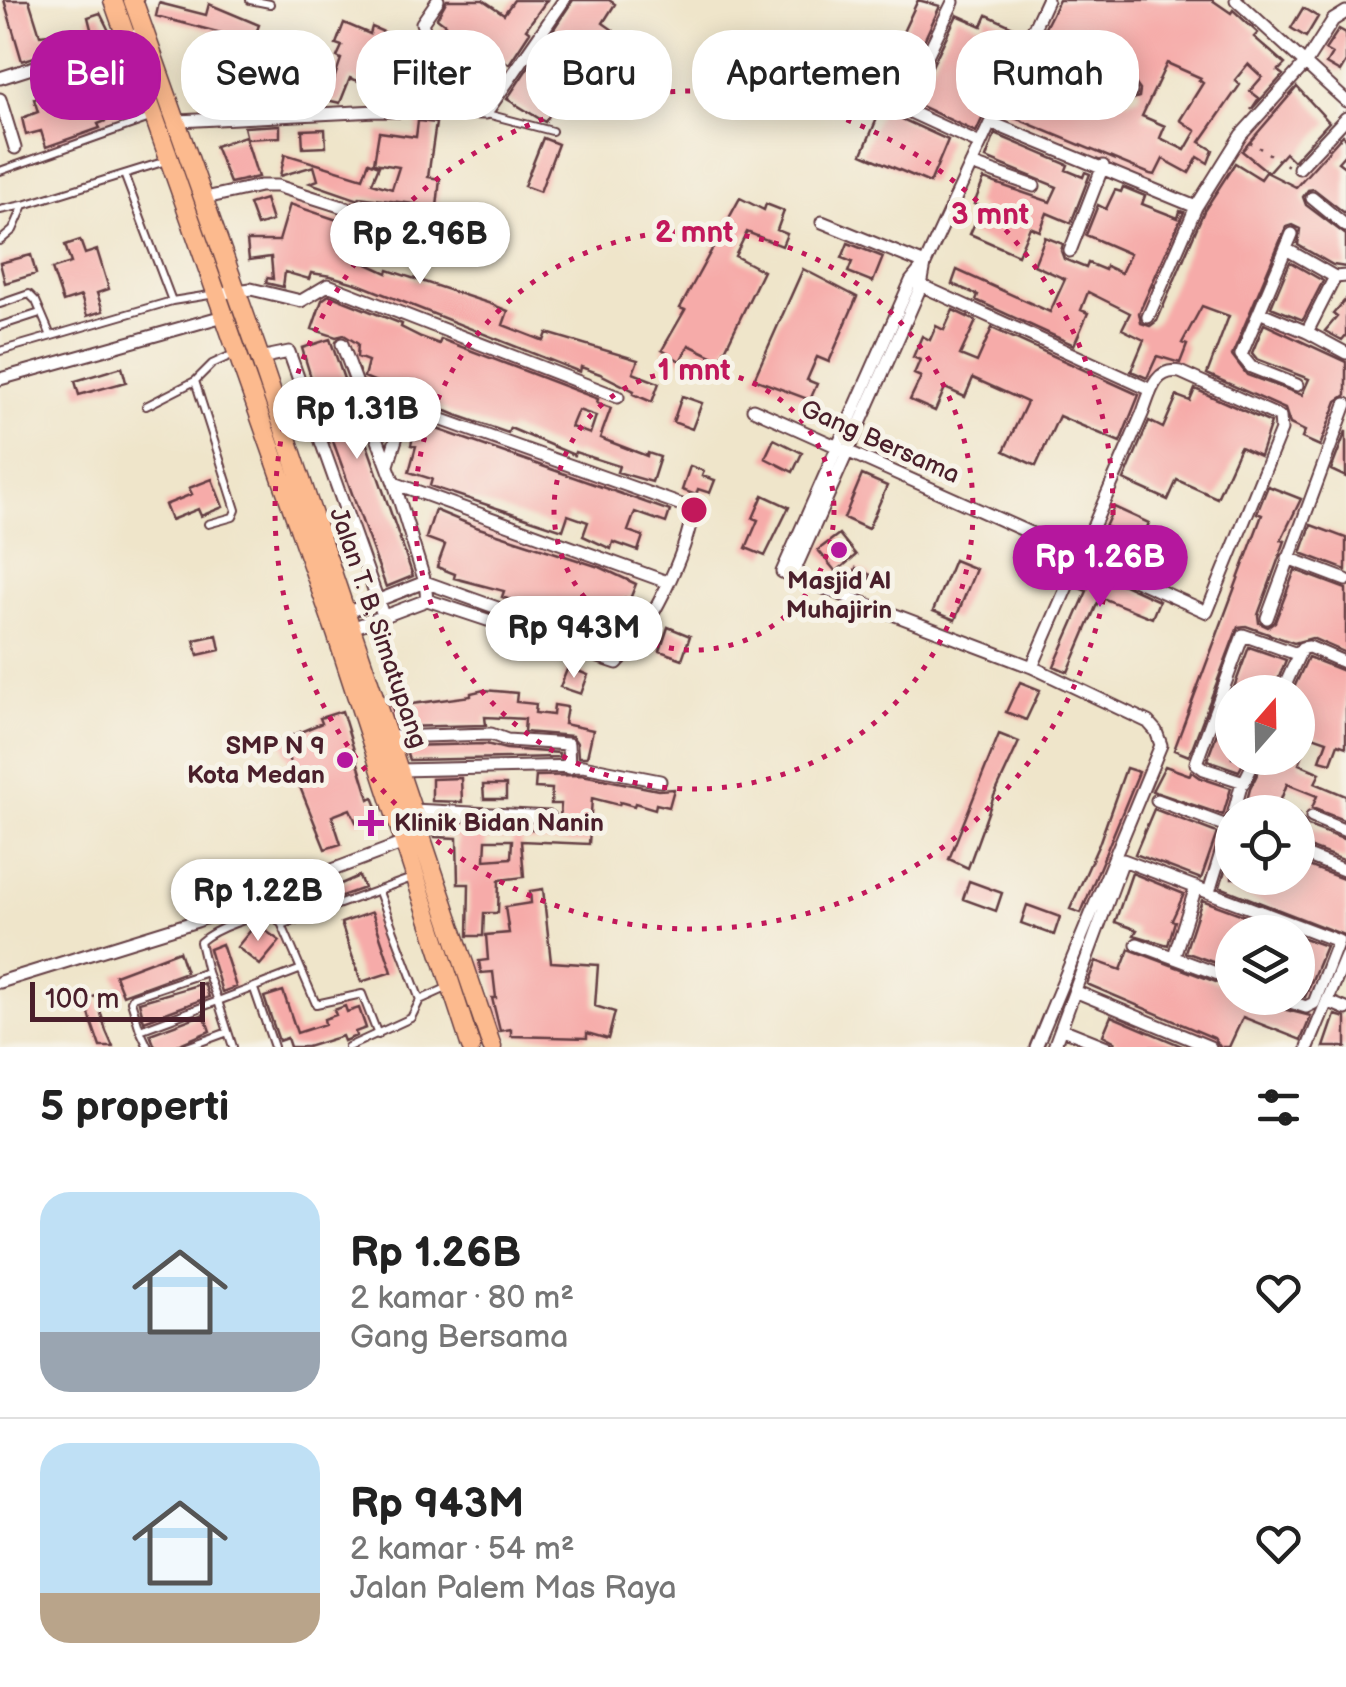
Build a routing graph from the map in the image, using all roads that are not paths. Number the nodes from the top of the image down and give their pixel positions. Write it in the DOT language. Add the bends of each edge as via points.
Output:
graph roads {
  1 [pos="113,0"];
  2 [pos="132,0"];
  3 [pos="250,0"];
  4 [pos="438,0"];
  5 [pos="564,0"];
  6 [pos="1047,0"];
  7 [pos="1236,0"];
  8 [pos="953,2"];
  9 [pos="270,4"];
  10 [pos="1346,12"];
  11 [pos="133,30"];
  12 [pos="135,30"];
  13 [pos="424,30"];
  14 [pos="1033,30"];
  15 [pos="1305,64"];
  16 [pos="30,69"];
  17 [pos="0,78"];
  18 [pos="506,82"];
  19 [pos="161,86"];
  20 [pos="0,99"];
  21 [pos="1346,101"];
  22 [pos="356,111"];
  23 [pos="1346,118"];
  24 [pos="506,119"];
  25 [pos="143,120"];
  26 [pos="155,120"];
  27 [pos="178,121"];
  28 [pos="992,122"];
  29 [pos="552,131"];
  30 [pos="980,144"];
  31 [pos="15,148"];
  32 [pos="190,156"];
  33 [pos="169,161"];
  34 [pos="971,164"];
  35 [pos="1103,166"];
  36 [pos="1299,168"];
  37 [pos="0,171"];
  38 [pos="124,174"];
  39 [pos="1034,186"];
  40 [pos="205,198"];
  41 [pos="1312,198"];
  42 [pos="24,205"];
  43 [pos="1196,207"];
  44 [pos="346,208"];
  45 [pos="0,210"];
  46 [pos="822,222"];
  47 [pos="1346,226"];
  48 [pos="1292,234"];
  49 [pos="0,241"];
  50 [pos="1286,249"];
  51 [pos="1070,251"];
  52 [pos="925,264"];
  53 [pos="1340,276"];
  54 [pos="916,283"];
  55 [pos="236,289"];
  56 [pos="216,294"];
  57 [pos="172,301"];
  58 [pos="0,304"];
  59 [pos="1258,312"];
  60 [pos="40,313"];
  61 [pos="234,313"];
  62 [pos="1148,318"];
  63 [pos="0,326"];
  64 [pos="1307,332"];
  65 [pos="51,336"];
  66 [pos="342,344"];
  67 [pos="0,351"];
  68 [pos="237,352"];
  69 [pos="1346,354"];
  70 [pos="260,358"];
  71 [pos="0,380"];
  72 [pos="195,381"];
  73 [pos="1296,385"];
  74 [pos="359,386"];
  75 [pos="1151,390"];
  76 [pos="618,397"];
  77 [pos="1346,404"];
  78 [pos="146,406"];
  79 [pos="406,407"];
  80 [pos="753,410"];
  81 [pos="843,449"];
  82 [pos="387,466"];
  83 [pos="394,482"];
  84 [pos="208,524"];
  85 [pos="1080,558"];
  86 [pos="1288,558"];
  87 [pos="1346,580"];
  88 [pos="425,582"];
  89 [pos="666,582"];
  90 [pos="378,600"];
  91 [pos="427,600"];
  92 [pos="383,615"];
  93 [pos="1267,618"];
  94 [pos="341,623"];
  95 [pos="626,654"];
  96 [pos="1297,654"];
  97 [pos="1346,662"];
  98 [pos="1032,668"];
  99 [pos="1289,675"];
  100 [pos="390,737"];
  101 [pos="569,768"];
  102 [pos="400,770"];
  103 [pos="1250,775"];
  104 [pos="660,781"];
  105 [pos="1242,782"];
  106 [pos="1239,795"];
  107 [pos="1157,800"];
  108 [pos="413,810"];
  109 [pos="550,816"];
  110 [pos="1215,816"];
  111 [pos="1315,818"];
  112 [pos="1346,831"];
  113 [pos="404,843"];
  114 [pos="1315,858"];
  115 [pos="1346,870"];
  116 [pos="1215,876"];
  117 [pos="415,878"];
  118 [pos="1196,887"];
  119 [pos="380,892"];
  120 [pos="1210,892"];
  121 [pos="282,926"];
  122 [pos="1342,943"];
  123 [pos="1137,944"];
  124 [pos="1174,956"];
  125 [pos="1346,956"];
  126 [pos="299,970"];
  127 [pos="207,972"];
  128 [pos="1215,972"];
  129 [pos="0,982"];
  130 [pos="451,986"];
  131 [pos="254,990"];
  132 [pos="1077,992"];
  133 [pos="1315,999"];
  134 [pos="420,1000"];
  135 [pos="218,1001"];
  136 [pos="1327,1001"];
  137 [pos="1346,1009"];
  138 [pos="1062,1029"];
  139 [pos="140,1030"];
  140 [pos="228,1032"];
  141 [pos="378,1035"];
  142 [pos="148,1047"];
  143 [pos="187,1047"];
  144 [pos="233,1047"];
  145 [pos="274,1047"];
  146 [pos="348,1047"];
  147 [pos="471,1047"];
  148 [pos="492,1047"];
  149 [pos="1036,1047"];
  150 [pos="1054,1047"];
  151 [pos="1106,1047"];
  152 [pos="1210,1047"];
  153 [pos="1308,1047"];
  1 -- 11 [label="main road, Jalan T. B. Simatupang"];
  2 -- 12 [label="main road, Jalan T. B. Simatupang"];
  3 -- 9 [label="lane"];
  4 -- 13 [label="street"];
  5 -- 18 [label="street"];
  6 -- 14 [label="street"];
  7 -- 15 [label="street"];
  8 -- 30 [label="street" via="903,105"];
  10 -- 15 [label="street" via="1333,20"];
  15 -- 21 [label="street"];
  15 -- 43 [label="street" via="1241,135"];
  16 -- 17 [label="street"];
  19 -- 27 [label="main road, Jalan T. B. Simatupang"];
  20 -- 31 [label="street"];
  22 -- 27 [label="street"];
  23 -- 36 [label="street"];
  24 -- 29 [label="lane"];
  25 -- 37 [label="lane"];
  26 -- 33 [label="main road, Jalan T. B. Simatupang"];
  27 -- 32 [label="main road, Jalan T. B. Simatupang"];
  28 -- 30 [label="street"];
  28 -- 35 [label="street"];
  30 -- 34 [label="street"];
  32 -- 33 [label="lane"];
  32 -- 40 [label="main road, Jalan T. B. Simatupang"];
  33 -- 38 [label="lane"];
  33 -- 56 [label="main road, Jalan T. B. Simatupang"];
  34 -- 39 [label="street"];
  34 -- 52 [label="street"];
  35 -- 43 [label="street"];
  35 -- 51 [label="street"];
  38 -- 42 [label="lane"];
  38 -- 57 [label="lane"];
  40 -- 44 [label="street" via="277,186"];
  40 -- 55 [label="main road, Jalan T. B. Simatupang"];
  41 -- 47 [label="street"];
  42 -- 45 [label="lane"];
  42 -- 49 [label="lane"];
  43 -- 62 [label="street"];
  46 -- 52 [label="street"];
  48 -- 50 [label="street"];
  50 -- 53 [label="street"];
  50 -- 59 [label="street"];
  52 -- 54 [label="street"];
  53 -- 64 [label="street"];
  54 -- 75 [label="street"];
  54 -- 81 [label="street"];
  55 -- 56 [label="street"];
  55 -- 61 [label="main road, Jalan T. B. Simatupang"];
  55 -- 76 [label="street" via="302,302 328,284"];
  56 -- 57 [label="lane"];
  56 -- 61 [label="main road, Jalan T. B. Simatupang"];
  57 -- 65 [label="lane"];
  58 -- 60 [label="lane" via="28,294"];
  59 -- 64 [label="street"];
  59 -- 73 [label="street" via="1242,359"];
  60 -- 63 [label="lane"];
  60 -- 65 [label="lane"];
  61 -- 68 [label="main road, Jalan T. B. Simatupang"];
  61 -- 70 [label="main road, Jalan T. B. Simatupang"];
  61 -- 71 [label="street"];
  64 -- 69 [label="street"];
  65 -- 67 [label="lane"];
  66 -- 74 [label="street"];
  68 -- 72 [label="lane"];
  68 -- 94 [label="main road, Jalan T. B. Simatupang"];
  70 -- 90 [label="street" via="290,356"];
  70 -- 94 [label="main road, Jalan T. B. Simatupang"];
  72 -- 78 [label="lane"];
  72 -- 84 [label="lane" via="236,510"];
  74 -- 79 [label="street"];
  74 -- 82 [label="street"];
  75 -- 85 [label="street"];
  75 -- 85 [label="street, Gang Bersama" via="1163,373 1180,372 1283,420 1212,607 1202,612"];
  77 -- 86 [label="street"];
  79 -- 82 [label="street"];
  79 -- 89 [label="street" via="690,507 694,512"];
  80 -- 81 [label="street, Gang Bersama"];
  81 -- 85 [label="street, Gang Bersama"];
  81 -- 98 [label="street" via="792,576"];
  82 -- 83 [label="street"];
  83 -- 88 [label="street"];
  83 -- 89 [label="street"];
  85 -- 98 [label="street"];
  86 -- 87 [label="street"];
  86 -- 93 [label="street"];
  88 -- 90 [label="street"];
  88 -- 91 [label="street"];
  88 -- 95 [label="street"];
  89 -- 95 [label="street" via="649,623"];
  90 -- 92 [label="street"];
  90 -- 94 [label="street"];
  91 -- 92 [label="street"];
  91 -- 95 [label="street" via="613,664"];
  92 -- 94 [label="street"];
  94 -- 100 [label="main road, Jalan T. B. Simatupang"];
  94 -- 113 [label="main road, Jalan T. B. Simatupang"];
  96 -- 97 [label="street" via="1309,647"];
  96 -- 99 [label="street"];
  96 -- 105 [label="street" via="1241,637 1196,763"];
  98 -- 149 [label="street" via="1148,722 1161,745"];
  100 -- 101 [label="street" via="491,734 568,744"];
  100 -- 102 [label="main road, Jalan T. B. Simatupang"];
  101 -- 102 [label="street"];
  101 -- 104 [label="street"];
  102 -- 108 [label="main road, Jalan T. B. Simatupang"];
  103 -- 105 [label="street"];
  105 -- 106 [label="street"];
  107 -- 110 [label="street"];
  108 -- 109 [label="street"];
  108 -- 148 [label="main road, Jalan T. B. Simatupang"];
  111 -- 112 [label="street"];
  113 -- 117 [label="main road, Jalan T. B. Simatupang"];
  113 -- 129 [label="street" via="197,922"];
  114 -- 115 [label="street"];
  116 -- 120 [label="street"];
  117 -- 119 [label="lane"];
  117 -- 130 [label="main road, Jalan T. B. Simatupang"];
  118 -- 120 [label="street"];
  118 -- 124 [label="street"];
  118 -- 132 [label="street" via="1123,860"];
  119 -- 121 [label="lane"];
  119 -- 134 [label="lane"];
  120 -- 122 [label="street"];
  121 -- 126 [label="lane"];
  121 -- 127 [label="lane" via="276,916 263,915 203,938"];
  122 -- 133 [label="street"];
  123 -- 124 [label="street"];
  124 -- 128 [label="street"];
  125 -- 136 [label="street"];
  126 -- 131 [label="lane"];
  126 -- 141 [label="lane" via="318,1005 362,994"];
  127 -- 135 [label="lane"];
  127 -- 139 [label="lane" via="131,998"];
  130 -- 134 [label="lane"];
  130 -- 147 [label="main road, Jalan T. B. Simatupang"];
  131 -- 135 [label="lane"];
  131 -- 145 [label="lane"];
  132 -- 138 [label="street"];
  132 -- 152 [label="street"];
  134 -- 141 [label="lane" via="411,1018"];
  135 -- 139 [label="lane"];
  135 -- 140 [label="lane"];
  136 -- 137 [label="street"];
  136 -- 153 [label="street"];
  138 -- 150 [label="street"];
  138 -- 151 [label="street"];
  139 -- 142 [label="lane"];
  140 -- 143 [label="lane"];
  140 -- 144 [label="lane"];
  141 -- 146 [label="lane"];
}
